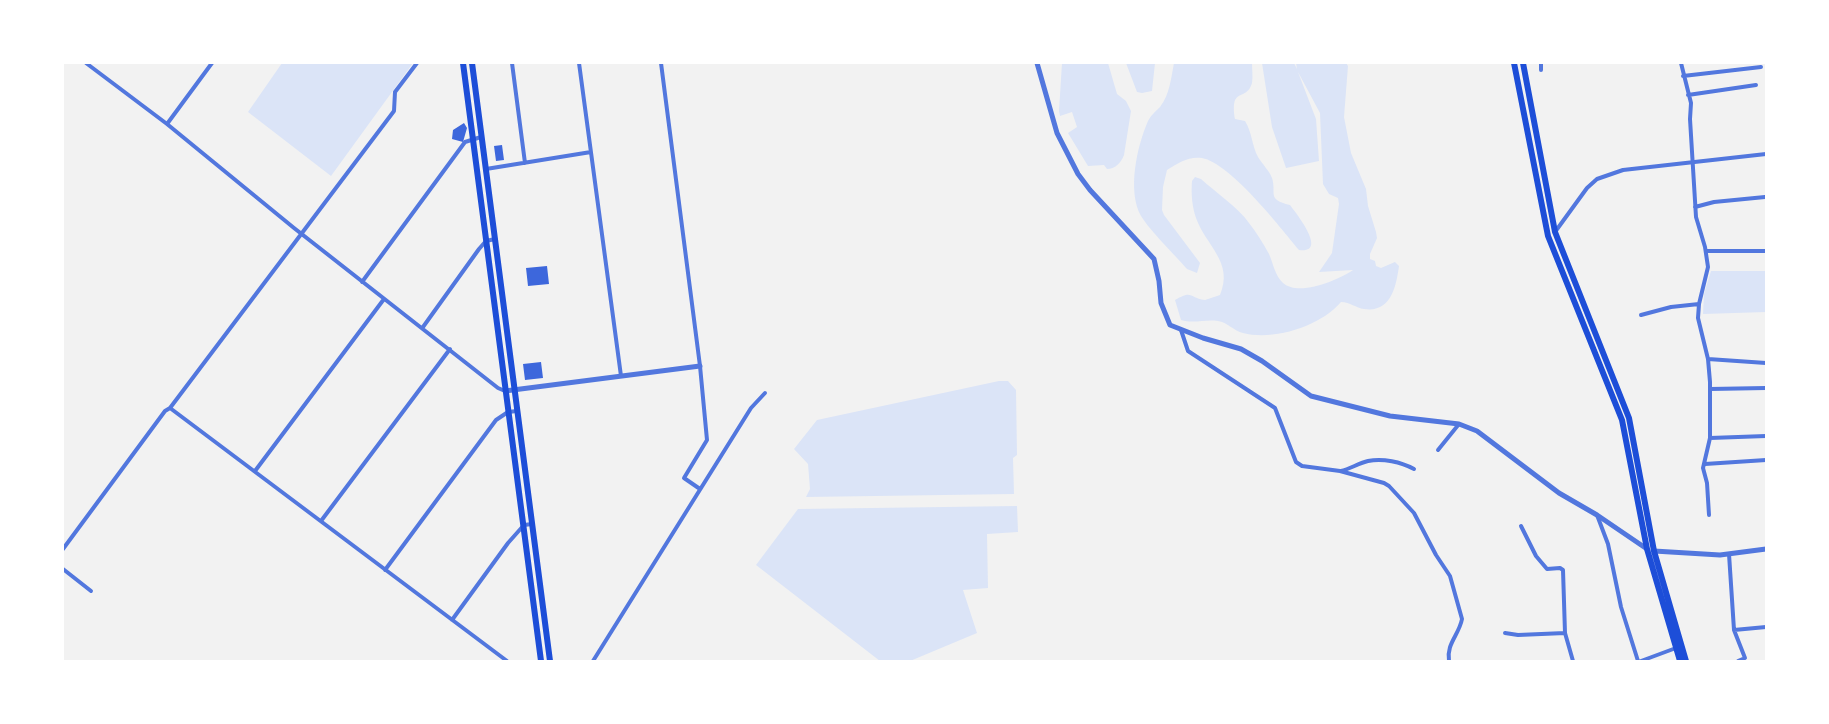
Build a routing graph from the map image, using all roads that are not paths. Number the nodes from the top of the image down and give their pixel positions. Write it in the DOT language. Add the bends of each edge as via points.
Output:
graph roads {
  1 [pos="86,63"];
  2 [pos="212,63"];
  3 [pos="417,63"];
  4 [pos="463,63"];
  5 [pos="472,63"];
  6 [pos="512,63"];
  7 [pos="579,63"];
  8 [pos="661,63"];
  9 [pos="1037,63"];
  10 [pos="1514,63"];
  11 [pos="1523,63"];
  12 [pos="1541,63"];
  13 [pos="1681,63"];
  14 [pos="1761,68"];
  15 [pos="1541,70"];
  16 [pos="1683,76"];
  17 [pos="1756,85"];
  18 [pos="1688,95"];
  19 [pos="167,124"];
  20 [pos="482,137"];
  21 [pos="473,138"];
  22 [pos="591,152"];
  23 [pos="1766,154"];
  24 [pos="525,163"];
  25 [pos="1692,163"];
  26 [pos="486,169"];
  27 [pos="1766,197"];
  28 [pos="1695,207"];
  29 [pos="1555,232"];
  30 [pos="302,234"];
  31 [pos="495,240"];
  32 [pos="486,241"];
  33 [pos="1706,251"];
  34 [pos="1766,251"];
  35 [pos="362,282"];
  36 [pos="384,298"];
  37 [pos="1699,304"];
  38 [pos="1641,315"];
  39 [pos="423,327"];
  40 [pos="1181,329"];
  41 [pos="450,349"];
  42 [pos="1708,359"];
  43 [pos="1766,363"];
  44 [pos="700,366"];
  45 [pos="621,376"];
  46 [pos="1766,388"];
  47 [pos="515,389"];
  48 [pos="1710,389"];
  49 [pos="505,391"];
  50 [pos="765,393"];
  51 [pos="170,408"];
  52 [pos="518,411"];
  53 [pos="508,412"];
  54 [pos="1459,424"];
  55 [pos="1766,436"];
  56 [pos="1710,438"];
  57 [pos="1438,450"];
  58 [pos="1766,460"];
  59 [pos="1705,464"];
  60 [pos="1414,469"];
  61 [pos="255,471"];
  62 [pos="1340,471"];
  63 [pos="700,489"];
  64 [pos="1597,515"];
  65 [pos="1709,515"];
  66 [pos="321,521"];
  67 [pos="533,524"];
  68 [pos="524,525"];
  69 [pos="1521,526"];
  70 [pos="63,549"];
  71 [pos="1647,549"];
  72 [pos="1766,549"];
  73 [pos="1654,551"];
  74 [pos="1729,554"];
  75 [pos="63,569"];
  76 [pos="385,570"];
  77 [pos="90,591"];
  78 [pos="452,620"];
  79 [pos="1766,627"];
  80 [pos="1734,630"];
  81 [pos="1505,633"];
  82 [pos="1565,633"];
  83 [pos="1678,647"];
  84 [pos="507,661"];
  85 [pos="542,661"];
  86 [pos="550,661"];
  87 [pos="593,661"];
  88 [pos="1449,661"];
  89 [pos="1573,661"];
  90 [pos="1639,661"];
  91 [pos="1680,661"];
  92 [pos="1686,661"];
  93 [pos="1738,661"];
  1 -- 19 [label="street"];
  2 -- 19 [label="street"];
  3 -- 30 [label="street" via="395,92 394,111"];
  4 -- 21 [label="main road"];
  5 -- 20 [label="main road"];
  6 -- 24 [label="street"];
  7 -- 22 [label="street"];
  8 -- 44 [label="street"];
  9 -- 40 [label="street" via="1057,133 1078,174 1154,259 1164,314 1170,325"];
  10 -- 71 [label="main road" via="1548,236 1622,420"];
  11 -- 29 [label="main road"];
  12 -- 15 [label="street"];
  13 -- 16 [label="street"];
  14 -- 16 [label="street"];
  16 -- 18 [label="street"];
  17 -- 18 [label="street"];
  18 -- 25 [label="street"];
  19 -- 30 [label="street"];
  20 -- 21 [label="street"];
  20 -- 26 [label="main road"];
  21 -- 32 [label="main road"];
  21 -- 35 [label="street" via="465,142"];
  22 -- 24 [label="street"];
  22 -- 45 [label="street"];
  23 -- 25 [label="street"];
  24 -- 26 [label="street"];
  25 -- 28 [label="street"];
  25 -- 29 [label="street" via="1623,170 1598,179"];
  26 -- 31 [label="main road"];
  27 -- 28 [label="street"];
  28 -- 33 [label="street"];
  29 -- 73 [label="main road" via="1629,418"];
  30 -- 35 [label="street"];
  30 -- 51 [label="street"];
  31 -- 32 [label="street"];
  31 -- 47 [label="main road"];
  32 -- 39 [label="street"];
  32 -- 49 [label="main road"];
  33 -- 34 [label="street"];
  33 -- 37 [label="street" via="1708,267"];
  35 -- 36 [label="street"];
  36 -- 39 [label="street"];
  36 -- 61 [label="street"];
  37 -- 38 [label="street"];
  37 -- 42 [label="street" via="1698,318"];
  39 -- 41 [label="street"];
  40 -- 54 [label="street" via="1241,349 1311,396 1390,416"];
  40 -- 62 [label="street" via="1188,351 1275,408 1296,462"];
  41 -- 49 [label="street"];
  41 -- 66 [label="street"];
  42 -- 43 [label="street"];
  42 -- 48 [label="street"];
  44 -- 45 [label="street"];
  44 -- 63 [label="street" via="707,440 684,478"];
  45 -- 47 [label="street"];
  46 -- 48 [label="street"];
  47 -- 49 [label="street"];
  47 -- 52 [label="main road"];
  48 -- 56 [label="street"];
  49 -- 53 [label="main road"];
  50 -- 63 [label="street"];
  51 -- 61 [label="street"];
  51 -- 70 [label="street"];
  52 -- 53 [label="street"];
  52 -- 67 [label="main road"];
  53 -- 68 [label="main road"];
  53 -- 76 [label="street" via="496,420"];
  54 -- 57 [label="street"];
  54 -- 64 [label="street" via="1476,431 1559,493"];
  55 -- 56 [label="street"];
  56 -- 59 [label="street"];
  58 -- 59 [label="street"];
  59 -- 65 [label="street"];
  60 -- 62 [label="street" via="1394,462 1371,461"];
  61 -- 66 [label="street"];
  62 -- 88 [label="street" via="1384,483 1414,513 1423,528 1450,576 1462,619 1447,652"];
  63 -- 87 [label="street"];
  64 -- 71 [label="street"];
  64 -- 90 [label="street"];
  66 -- 76 [label="street"];
  67 -- 68 [label="street"];
  67 -- 86 [label="main road"];
  68 -- 78 [label="street"];
  68 -- 85 [label="main road"];
  69 -- 82 [label="street" via="1547,569 1563,570"];
  71 -- 83 [label="main road"];
  72 -- 74 [label="street"];
  73 -- 74 [label="street"];
  73 -- 83 [label="main road"];
  74 -- 80 [label="street"];
  75 -- 77 [label="street"];
  76 -- 78 [label="street"];
  78 -- 84 [label="street"];
  79 -- 80 [label="street"];
  80 -- 93 [label="street" via="1745,658"];
  81 -- 82 [label="street"];
  82 -- 89 [label="street"];
  83 -- 90 [label="street"];
  83 -- 91 [label="main road"];
  83 -- 92 [label="main road"];
}
